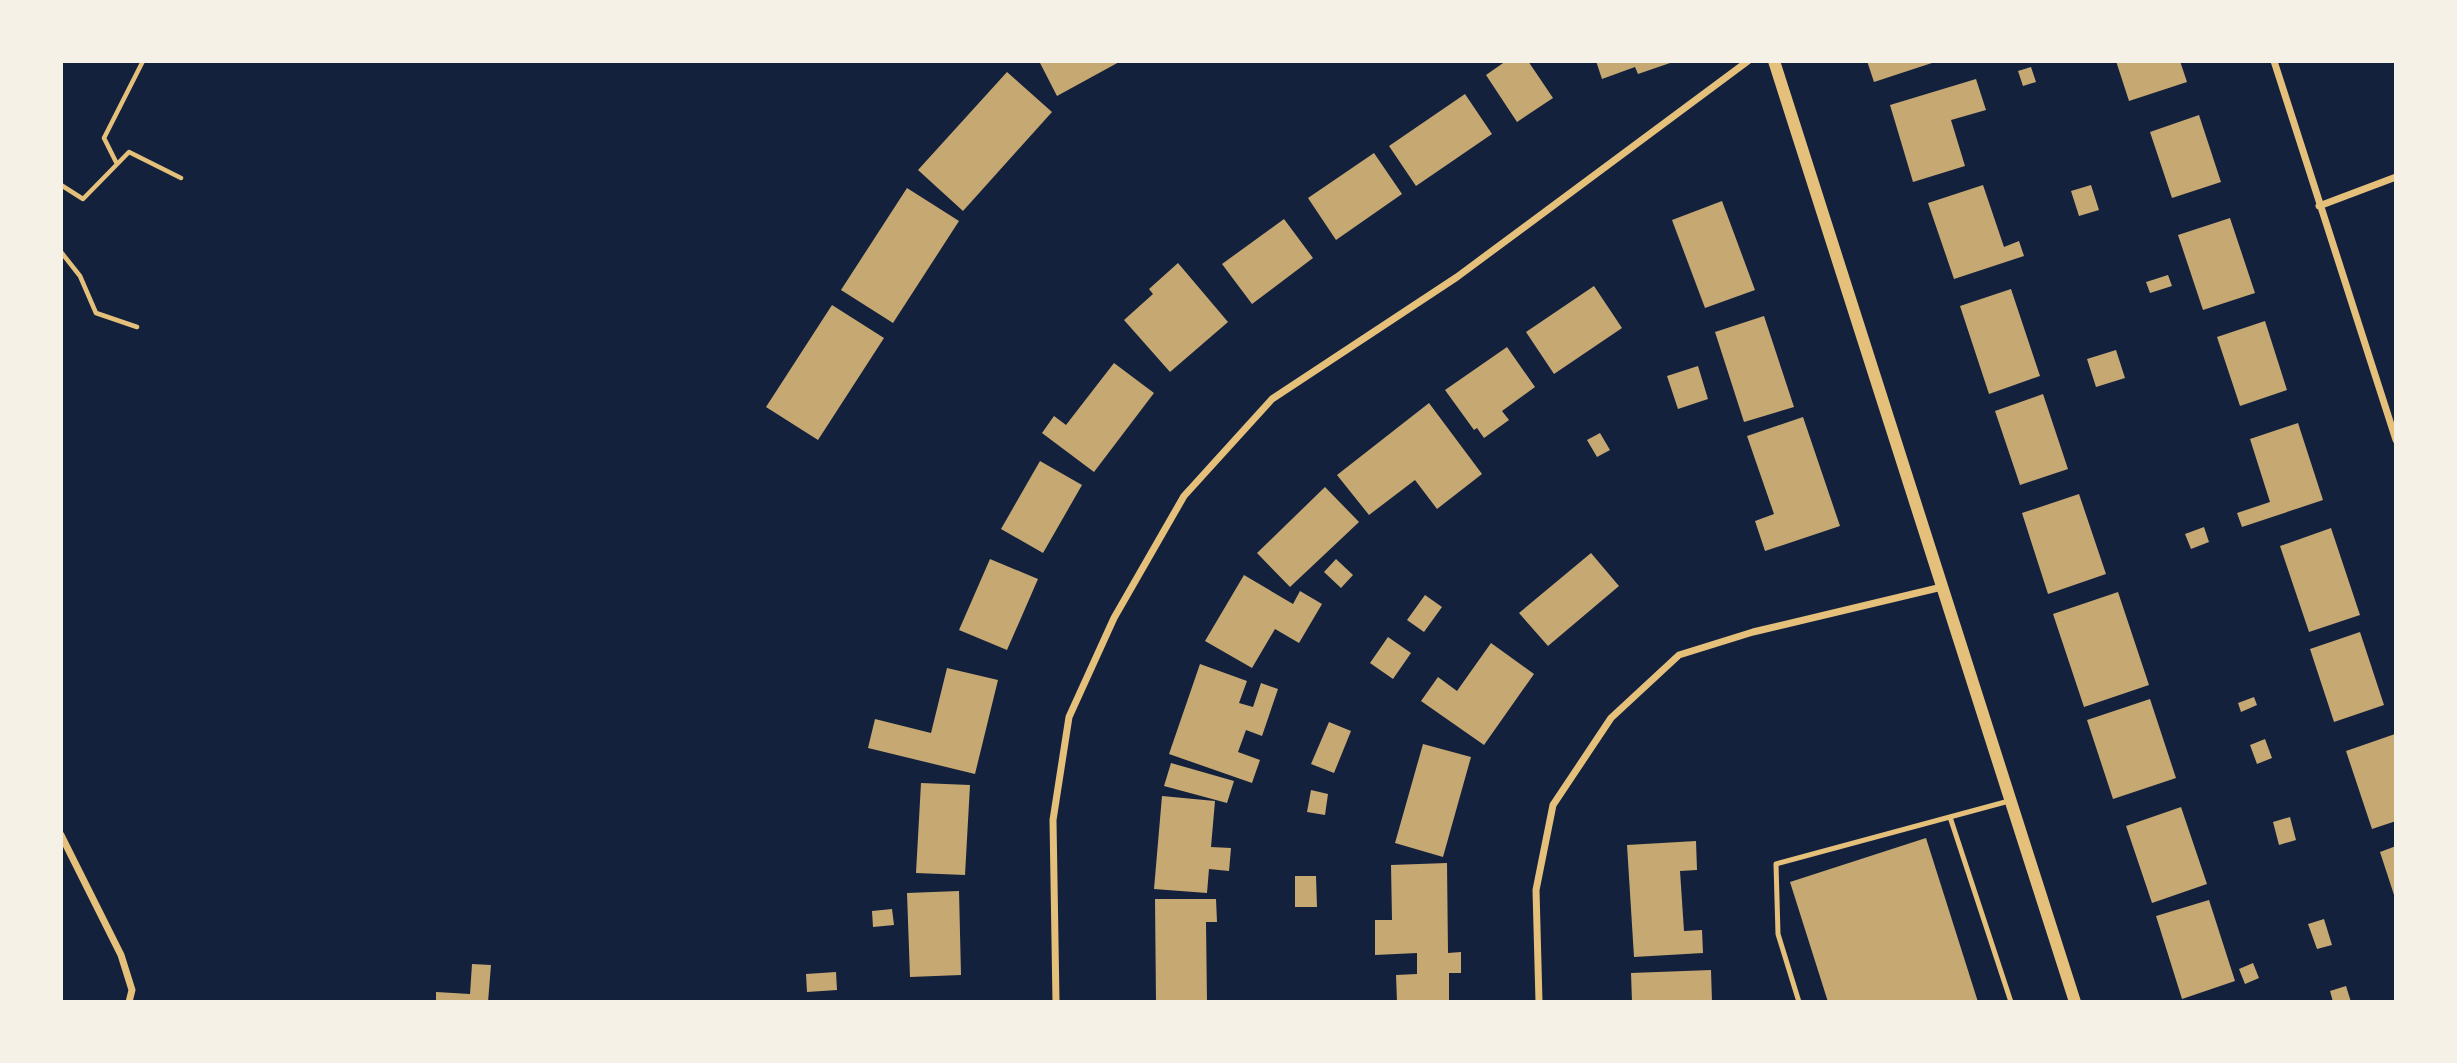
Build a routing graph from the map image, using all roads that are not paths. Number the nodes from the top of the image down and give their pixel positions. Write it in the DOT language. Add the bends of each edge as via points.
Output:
graph roads {
  1 [pos="1748,61"];
  2 [pos="1774,61"];
  3 [pos="2274,61"];
  4 [pos="2396,177"];
  5 [pos="2319,206"];
  6 [pos="2396,440"];
  7 [pos="1942,587"];
  8 [pos="2011,801"];
  9 [pos="1950,817"];
  10 [pos="61,835"];
  11 [pos="129,1002"];
  12 [pos="1056,1002"];
  13 [pos="1539,1002"];
  14 [pos="1799,1002"];
  15 [pos="2011,1002"];
  16 [pos="2075,1002"];
  1 -- 12 [label="street" via="1457,277 1272,399 1184,496 1114,618 1069,717 1053,820"];
  2 -- 7 [label="street"];
  3 -- 5 [label="street"];
  4 -- 5 [label="street"];
  5 -- 6 [label="street"];
  7 -- 8 [label="street"];
  7 -- 13 [label="street" via="1753,632 1679,655 1611,718 1553,805 1536,891"];
  8 -- 9 [label="lane"];
  8 -- 16 [label="street"];
  9 -- 14 [label="lane" via="1776,864 1778,934"];
  9 -- 15 [label="lane"];
  10 -- 11 [label="street" via="121,955 132,989"];
}
